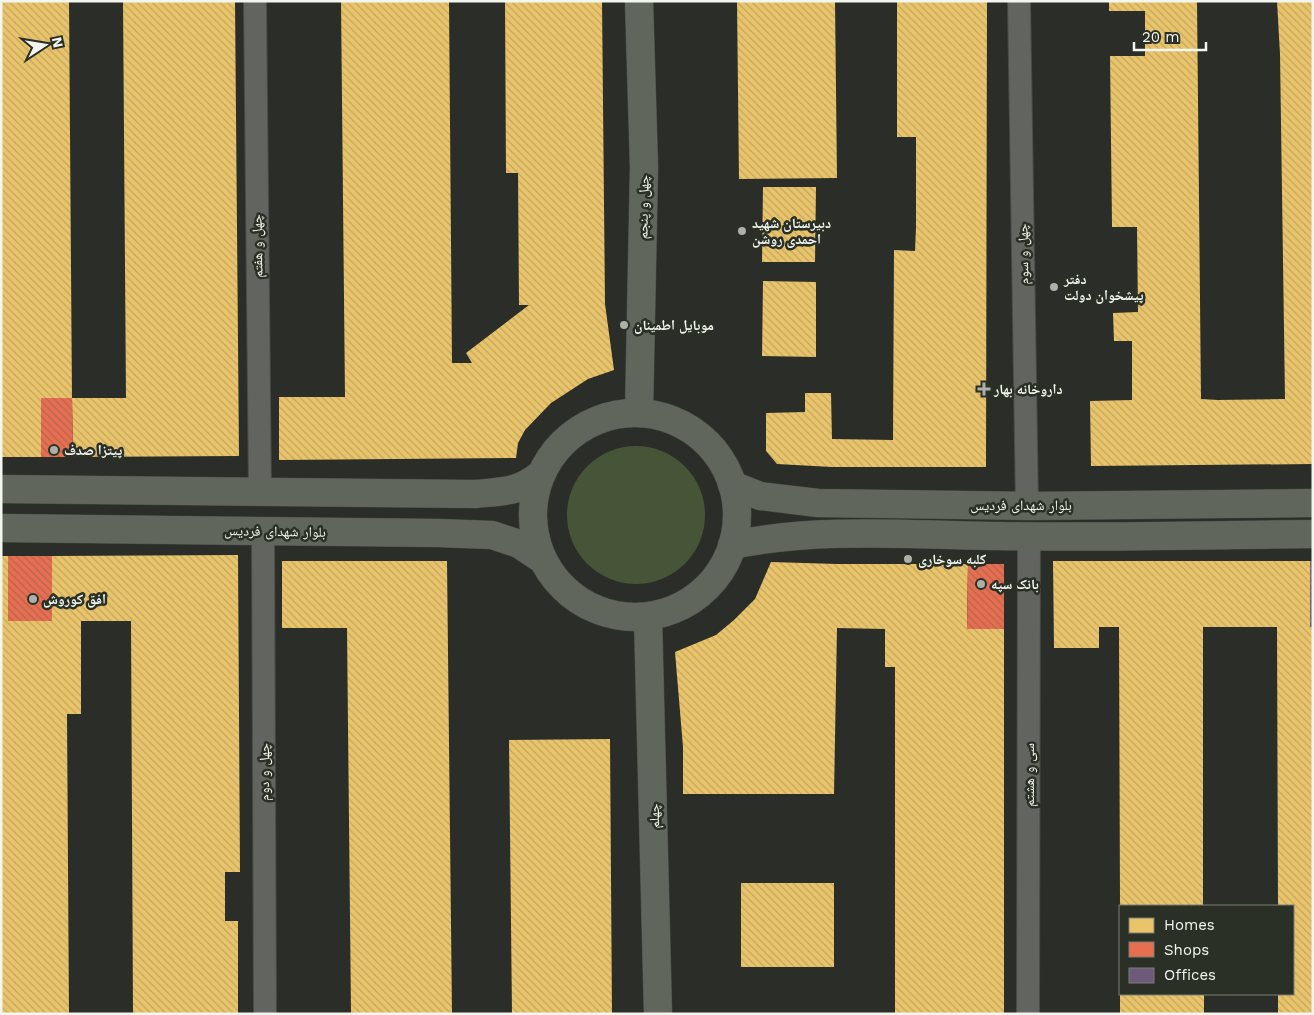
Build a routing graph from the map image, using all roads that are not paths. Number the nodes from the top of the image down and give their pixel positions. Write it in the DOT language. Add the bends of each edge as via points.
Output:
graph roads {
  1 [pos="255,1"];
  2 [pos="639,1"];
  3 [pos="1019,1"];
  4 [pos="639,413"];
  5 [pos="541,474"];
  6 [pos="732,485"];
  7 [pos="1,489"];
  8 [pos="260,491"];
  9 [pos="1313,503"];
  10 [pos="1027,506"];
  11 [pos="1,528"];
  12 [pos="263,531"];
  13 [pos="1313,534"];
  14 [pos="1029,537"];
  15 [pos="732,545"];
  16 [pos="542,560"];
  17 [pos="648,618"];
  18 [pos="265,1014"];
  19 [pos="658,1014"];
  20 [pos="1028,1014"];
  1 -- 8 [label="street, چهل و هفتم"];
  2 -- 4 [label="main road, چهل و پنجم" via="644,167"];
  3 -- 10 [label="street, چهل و سوم"];
  4 -- 5 [label="main road" via="606,417 581,428 559,446"];
  4 -- 6 [label="main road" via="671,420 700,436 721,459"];
  5 -- 8 [label="main road" via="516,490 475,494"];
  5 -- 16 [label="main road" via="534,499 533,530"];
  6 -- 10 [label="main road, بلوار شهدای فردیس" via="760,496 818,503"];
  6 -- 15 [label="main road" via="737,513"];
  7 -- 8 [label="main road"];
  9 -- 10 [label="main road, بلوار شهدای فردیس"];
  11 -- 12 [label="main road, بلوار شهدای فردیس"];
  12 -- 16 [label="main road, بلوار شهدای فردیس" via="492,535 519,544"];
  12 -- 18 [label="street, چهل و دوم"];
  13 -- 14 [label="main road"];
  14 -- 15 [label="main road" via="817,534"];
  14 -- 20 [label="street, سی و هشتم"];
  15 -- 17 [label="main road" via="727,560 708,588 681,608"];
  16 -- 17 [label="main road" via="561,586 586,606 616,617"];
  17 -- 19 [label="main road, چهلم"];
}
